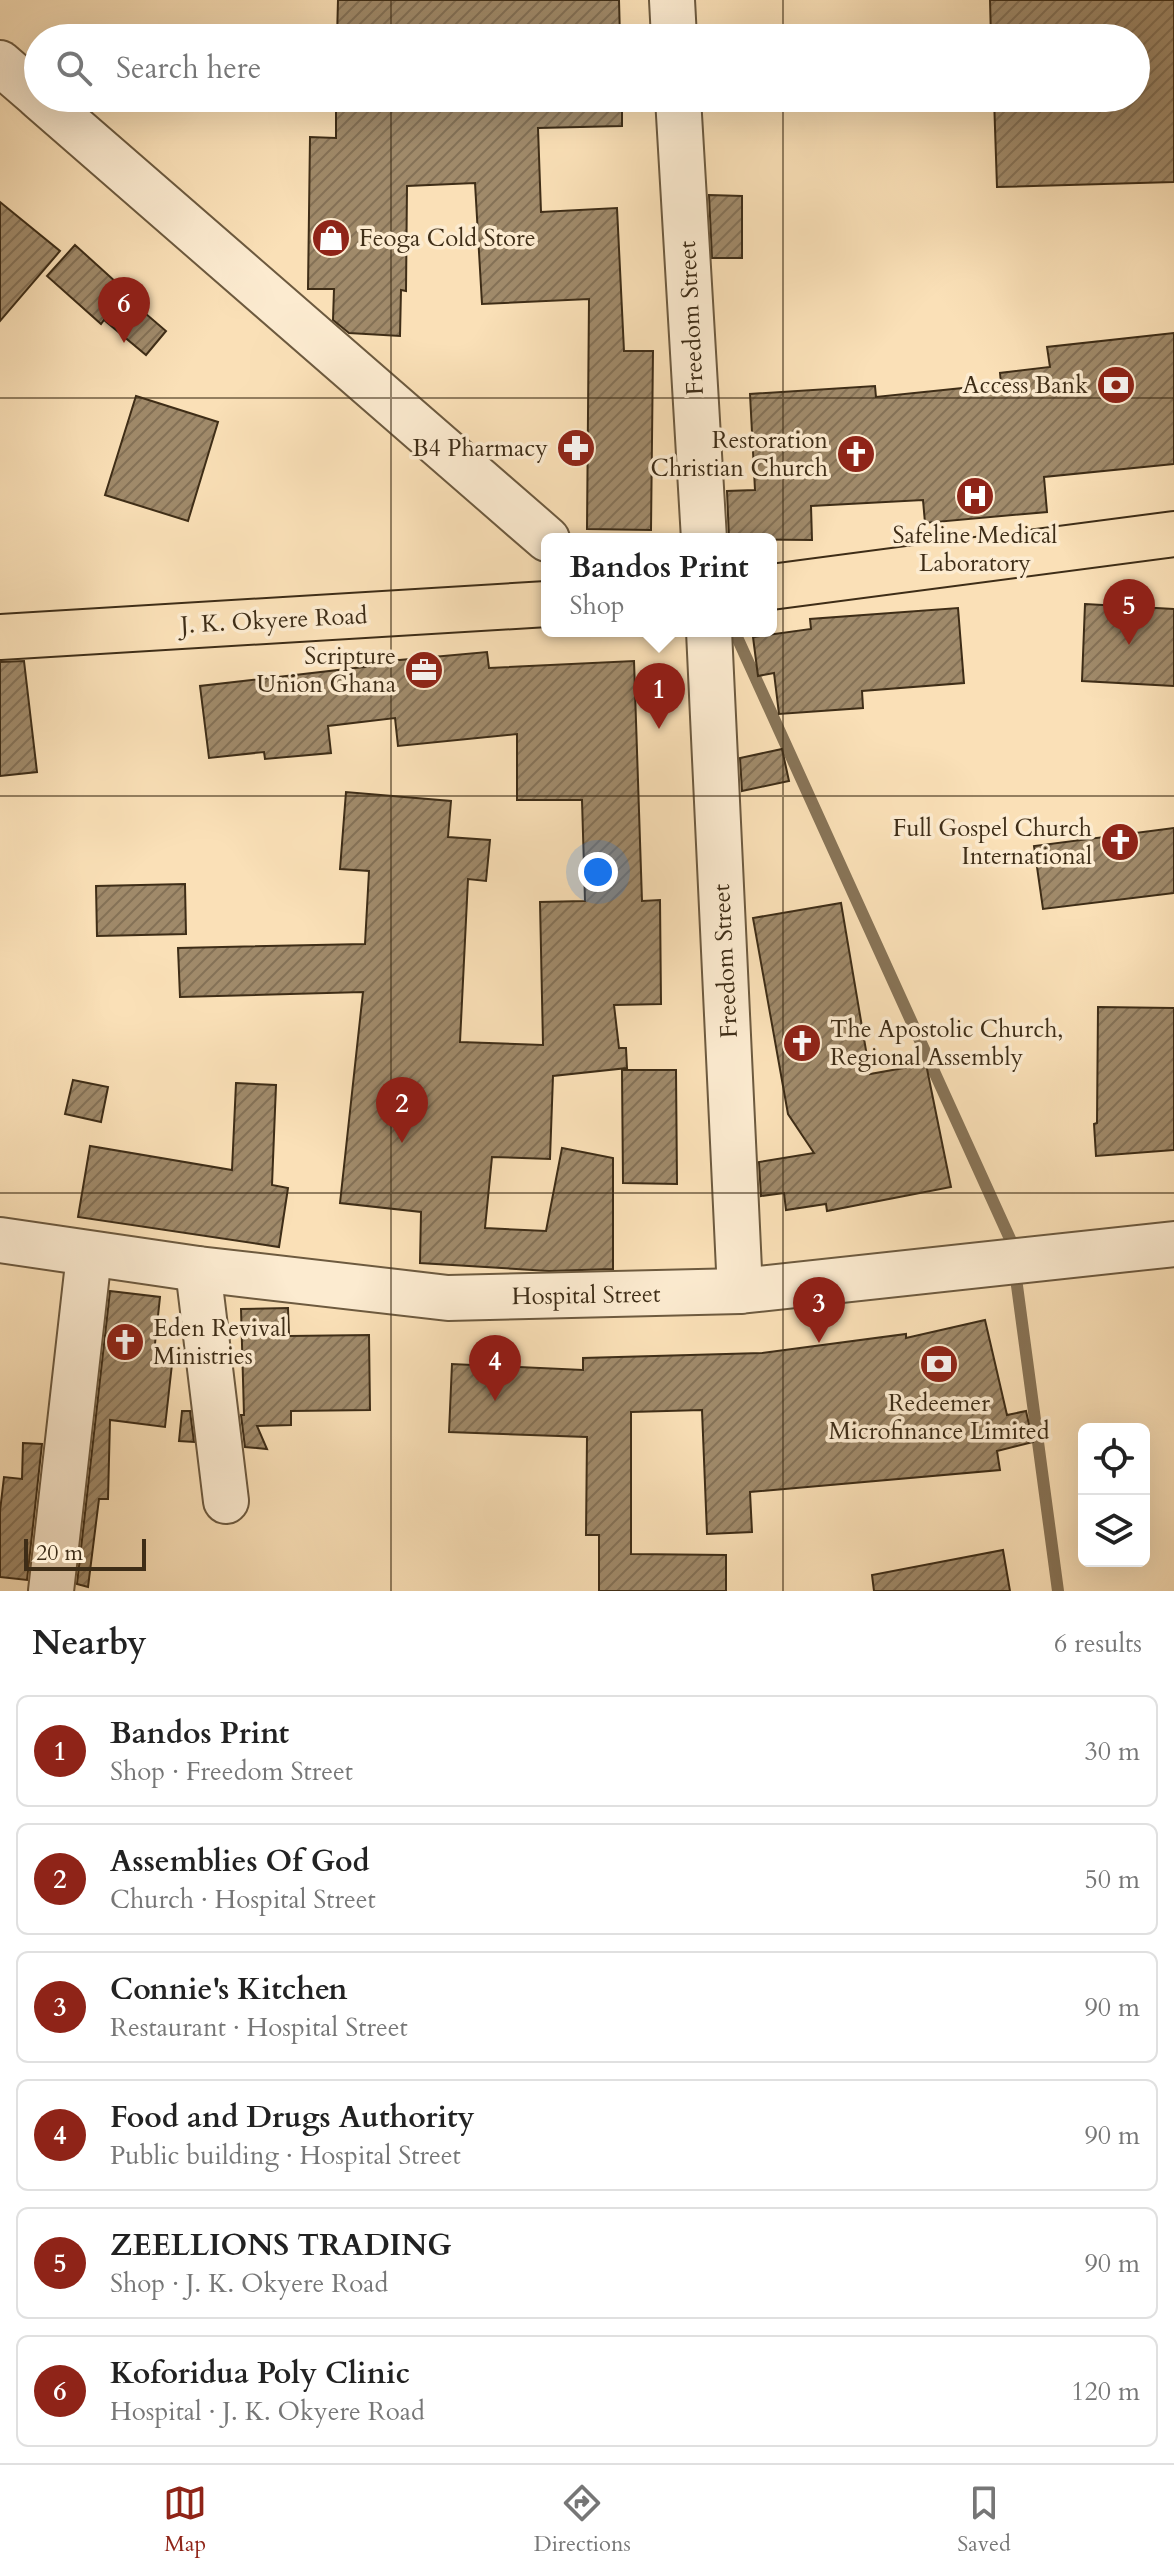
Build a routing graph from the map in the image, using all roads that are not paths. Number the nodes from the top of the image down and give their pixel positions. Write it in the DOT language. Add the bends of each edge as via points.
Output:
graph roads {
  1 [pos="672,0"];
  2 [pos="673,24"];
  3 [pos="0,63"];
  4 [pos="24,84"];
  5 [pos="56,112"];
  6 [pos="679,112"];
  7 [pos="704,533"];
  8 [pos="541,534"];
  9 [pos="1174,534"];
  10 [pos="777,586"];
  11 [pos="541,604"];
  12 [pos="0,637"];
  13 [pos="709,637"];
  14 [pos="0,1240"];
  15 [pos="1174,1244"];
  16 [pos="89,1255"];
  17 [pos="198,1269"];
  18 [pos="740,1291"];
  19 [pos="226,1501"];
  20 [pos="51,1591"];
  1 -- 2 [label="street"];
  3 -- 4 [label="street"];
  5 -- 8 [label="street"];
  6 -- 7 [label="street, Freedom Street"];
  9 -- 10 [label="main road"];
  11 -- 12 [label="main road, J. K. Okyere Road"];
  13 -- 18 [label="street, Freedom Street"];
  14 -- 16 [label="street, Hospital Street"];
  15 -- 18 [label="street, Hospital Street"];
  16 -- 17 [label="street, Hospital Street"];
  16 -- 20 [label="street"];
  17 -- 18 [label="street, Hospital Street" via="448,1298"];
  17 -- 19 [label="street"];
}
